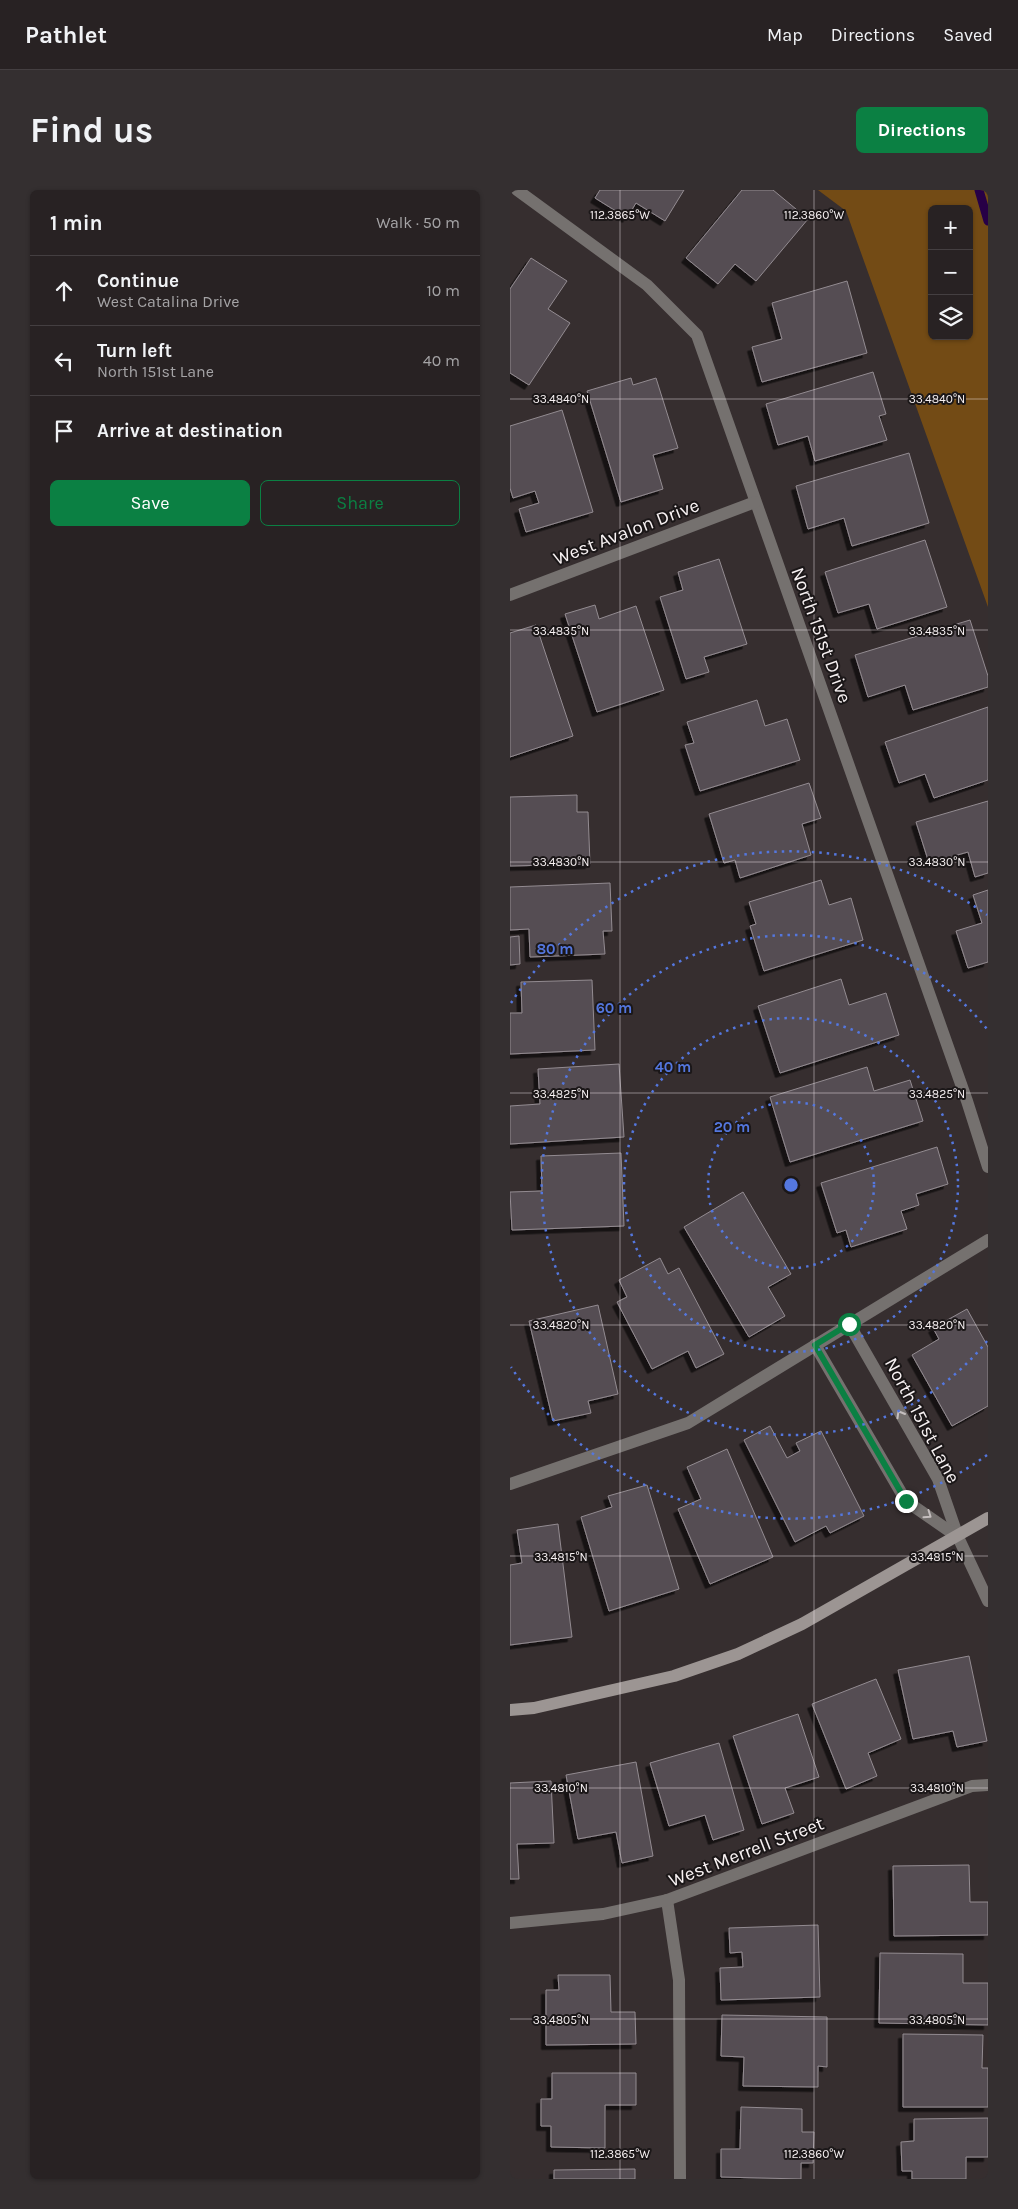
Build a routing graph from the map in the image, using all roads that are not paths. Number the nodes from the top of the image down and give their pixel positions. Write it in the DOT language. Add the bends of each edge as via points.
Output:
graph roads {
  1 [pos="517,190"];
  2 [pos="755,502"];
  3 [pos="510,595"];
  4 [pos="988,1167"];
  5 [pos="988,1240"];
  6 [pos="849,1324"];
  7 [pos="815,1345"];
  8 [pos="510,1484"];
  9 [pos="988,1518"];
  10 [pos="958,1536"];
  11 [pos="988,1601"];
  12 [pos="510,1710"];
  13 [pos="988,1785"];
  14 [pos="667,1900"];
  15 [pos="510,1924"];
  16 [pos="680,2179"];
  1 -- 2 [label="street, North 151st Drive" via="646,285 697,335"];
  2 -- 3 [label="street, West Avalon Drive"];
  2 -- 4 [label="street, North 151st Drive"];
  5 -- 6 [label="street"];
  6 -- 7 [label="street"];
  10 -- 6 [label="street, North 151st Lane, one-way" via="938,1479"];
  7 -- 8 [label="street" via="688,1423"];
  7 -- 10 [label="street, one-way" via="906,1501"];
  9 -- 10 [label="street"];
  10 -- 11 [label="street, North 151st Lane"];
  10 -- 12 [label="street" via="802,1624 738,1654 674,1676 534,1708"];
  13 -- 14 [label="street, West Merrell Street" via="972,1786"];
  14 -- 15 [label="street, West Merrell Street" via="603,1914"];
  14 -- 16 [label="street" via="679,1980"];
}
